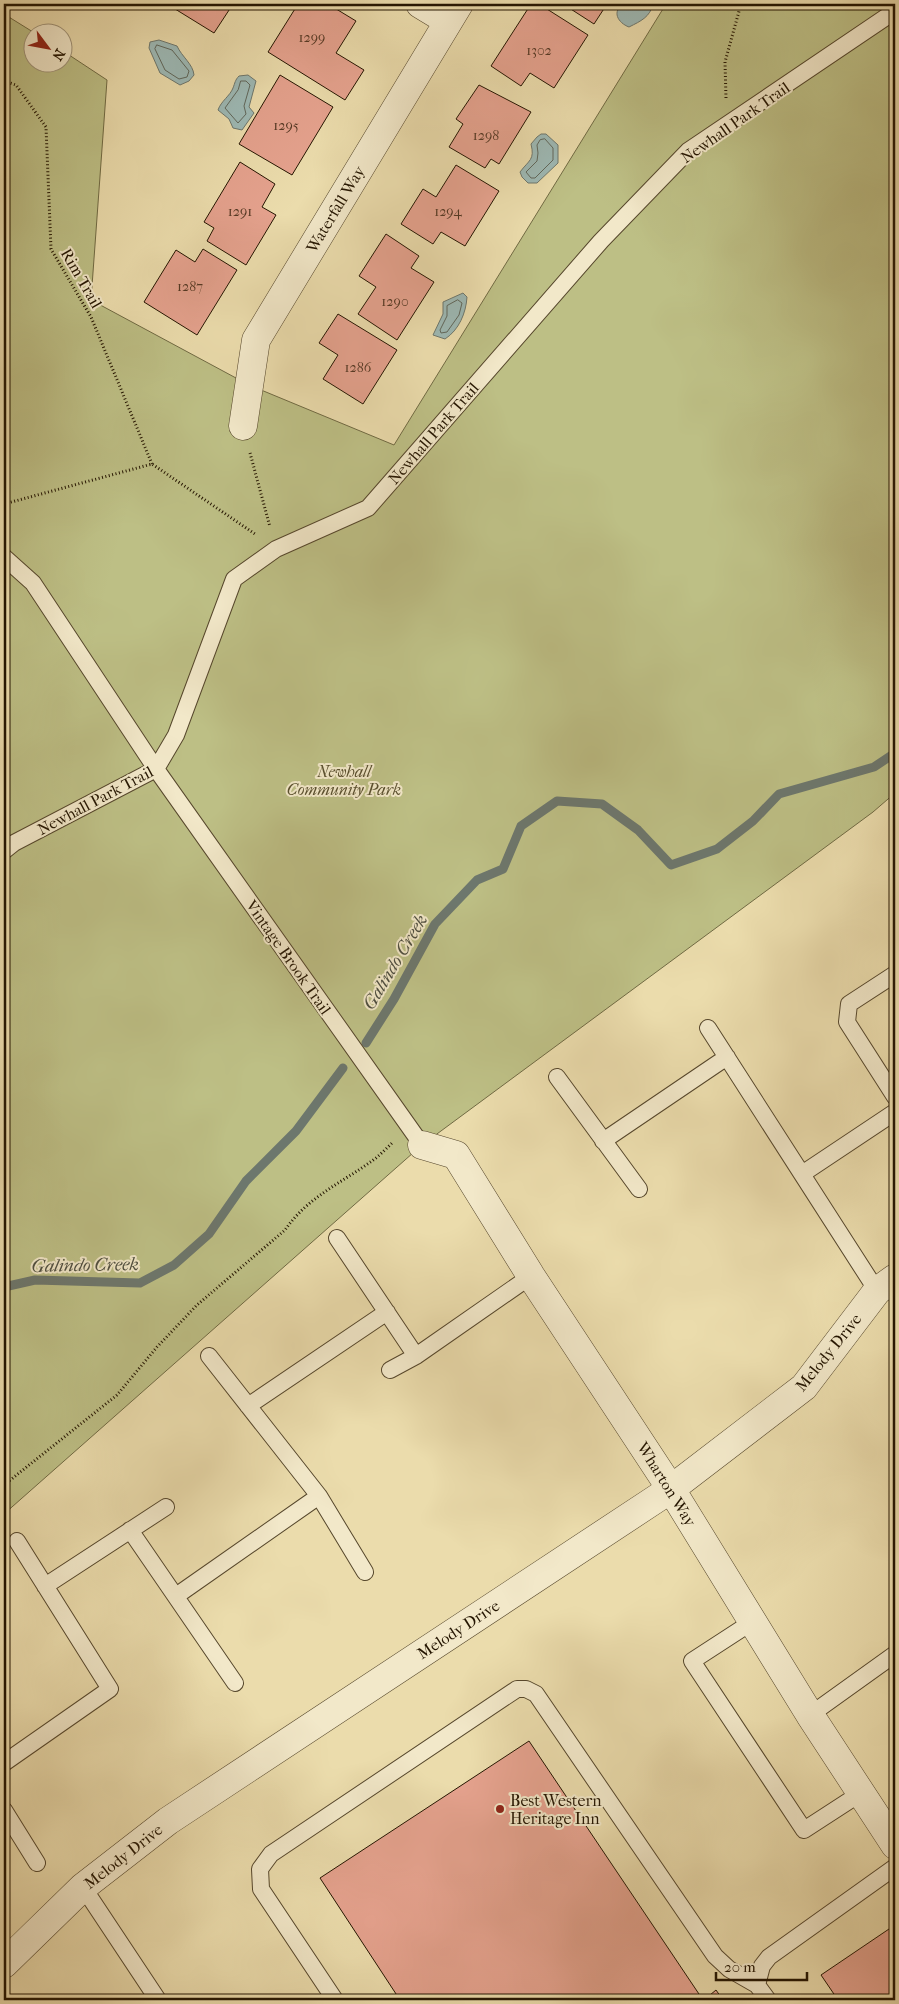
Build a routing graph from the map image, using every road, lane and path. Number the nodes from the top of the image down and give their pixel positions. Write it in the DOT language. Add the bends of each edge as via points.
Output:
graph roads {
  1 [pos="420,4"];
  2 [pos="741,4"];
  3 [pos="895,11"];
  4 [pos="453,12"];
  5 [pos="4,81"];
  6 [pos="727,126"];
  7 [pos="243,426"];
  8 [pos="152,464"];
  9 [pos="4,504"];
  10 [pos="276,549"];
  11 [pos="4,557"];
  12 [pos="156,769"];
  13 [pos="4,851"];
  14 [pos="895,974"];
  15 [pos="708,1028"];
  16 [pos="727,1057"];
  17 [pos="557,1077"];
  18 [pos="895,1097"];
  19 [pos="895,1112"];
  20 [pos="416,1137"];
  21 [pos="603,1141"];
  22 [pos="802,1174"];
  23 [pos="639,1189"];
  24 [pos="337,1238"];
  25 [pos="531,1276"];
  26 [pos="886,1285"];
  27 [pos="387,1312"];
  28 [pos="208,1356"];
  29 [pos="416,1356"];
  30 [pos="390,1370"];
  31 [pos="248,1406"];
  32 [pos="4,1485"];
  33 [pos="671,1489"];
  34 [pos="319,1496"];
  35 [pos="166,1507"];
  36 [pos="130,1530"];
  37 [pos="17,1541"];
  38 [pos="365,1572"];
  39 [pos="45,1586"];
  40 [pos="176,1596"];
  41 [pos="752,1622"];
  42 [pos="895,1654"];
  43 [pos="235,1683"];
  44 [pos="810,1715"];
  45 [pos="4,1763"];
  46 [pos="861,1793"];
  47 [pos="4,1810"];
  48 [pos="895,1845"];
  49 [pos="37,1863"];
  50 [pos="895,1867"];
  51 [pos="83,1887"];
  52 [pos="4,1964"];
  53 [pos="758,1985"];
  54 [pos="158,2000"];
  55 [pos="335,2000"];
  56 [pos="768,2000"];
  1 -- 4 [label="street"];
  2 -- 6 [label="path" via="725,62"];
  3 -- 6 [label="lane, Newhall Park Trail"];
  4 -- 7 [label="street, Waterfall Way" via="256,340"];
  5 -- 8 [label="path, Rim Trail" via="16,85 46,126 51,249 91,317"];
  6 -- 10 [label="lane, Newhall Park Trail" via="688,151 601,241 368,508"];
  7 -- 10 [label="path"];
  8 -- 9 [label="path"];
  8 -- 10 [label="path"];
  10 -- 12 [label="lane, Newhall Park Trail" via="234,579 176,735"];
  11 -- 12 [label="lane, Vintage Brook Trail" via="33,583"];
  12 -- 13 [label="lane, Newhall Park Trail"];
  12 -- 20 [label="lane, Vintage Brook Trail"];
  14 -- 18 [label="lane" via="850,1004 847,1022"];
  15 -- 16 [label="lane"];
  16 -- 21 [label="lane"];
  16 -- 22 [label="lane"];
  17 -- 21 [label="lane"];
  19 -- 22 [label="lane"];
  20 -- 25 [label="street, Wharton Way" via="456,1155"];
  20 -- 32 [label="path" via="317,1196 294,1217 286,1230 197,1305 117,1395"];
  21 -- 23 [label="lane"];
  22 -- 26 [label="lane"];
  24 -- 27 [label="lane"];
  25 -- 29 [label="lane"];
  25 -- 33 [label="street, Wharton Way"];
  26 -- 33 [label="street, Melody Drive" via="804,1387"];
  27 -- 29 [label="lane"];
  27 -- 31 [label="lane"];
  28 -- 31 [label="lane"];
  29 -- 30 [label="lane"];
  31 -- 34 [label="lane"];
  33 -- 41 [label="street, Wharton Way"];
  33 -- 51 [label="street, Melody Drive" via="168,1821"];
  34 -- 38 [label="lane"];
  34 -- 40 [label="lane"];
  35 -- 36 [label="lane"];
  36 -- 39 [label="lane"];
  36 -- 40 [label="lane"];
  37 -- 39 [label="lane"];
  39 -- 45 [label="lane" via="110,1689"];
  40 -- 43 [label="lane"];
  41 -- 44 [label="street, Wharton Way"];
  41 -- 46 [label="lane" via="692,1661 804,1830"];
  42 -- 44 [label="lane"];
  44 -- 46 [label="street, Wharton Way"];
  46 -- 48 [label="street, Wharton Way"];
  47 -- 49 [label="lane"];
  50 -- 53 [label="lane" via="769,1957 762,1966"];
  51 -- 52 [label="street, Melody Drive"];
  51 -- 54 [label="lane"];
  53 -- 55 [label="lane" via="715,1956 536,1694 526,1689 517,1690 279,1848 260,1869 261,1889"];
  53 -- 56 [label="lane"];
}
